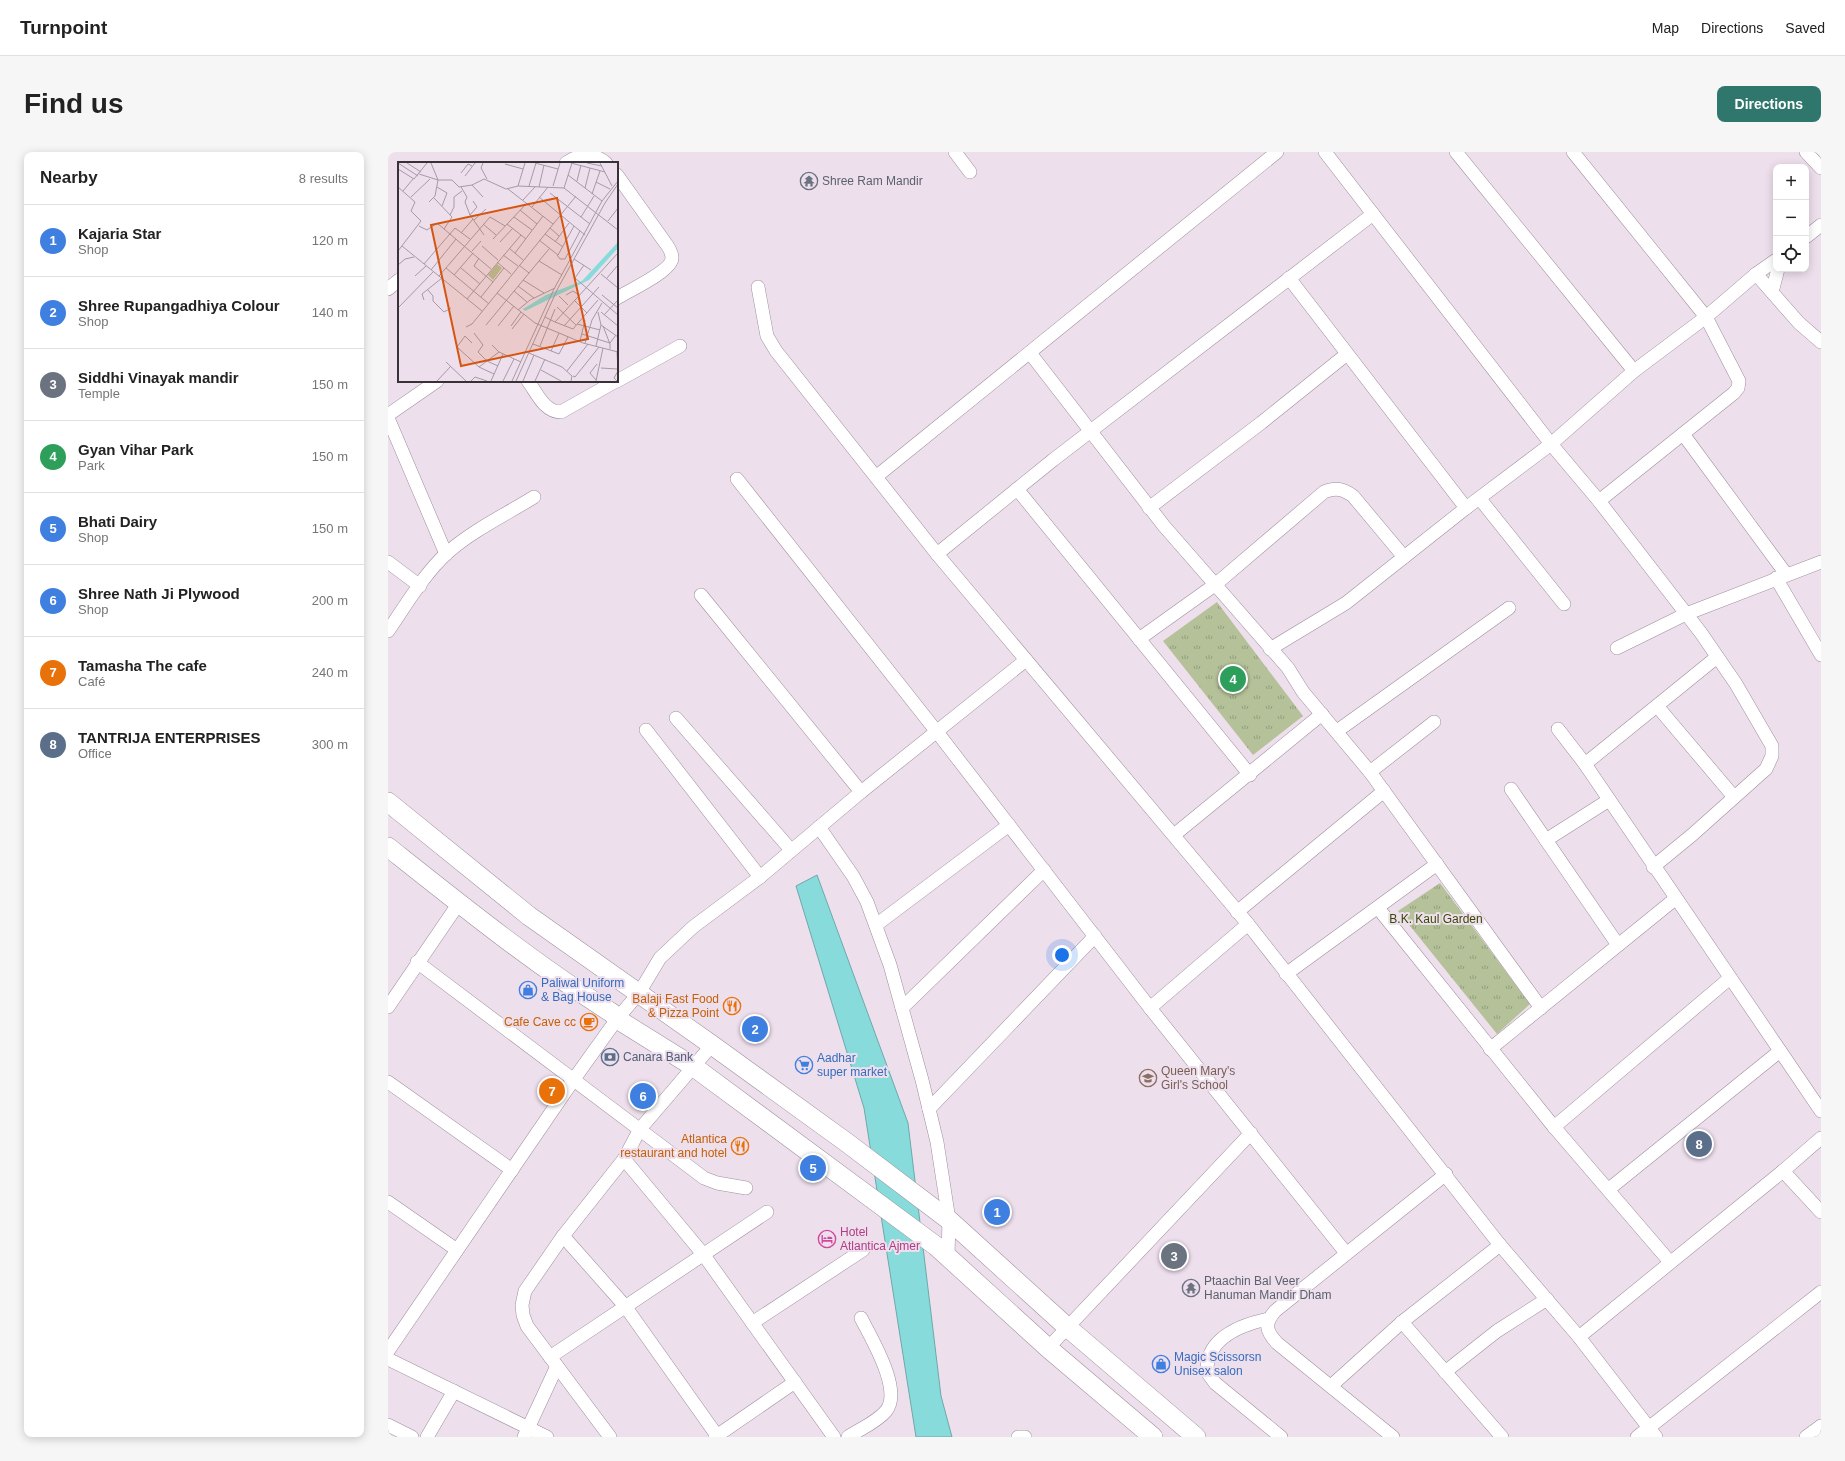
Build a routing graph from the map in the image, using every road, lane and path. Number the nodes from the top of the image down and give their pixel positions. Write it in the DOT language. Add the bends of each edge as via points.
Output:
graph roads {
  1 [pos="955,152"];
  2 [pos="1278,152"];
  3 [pos="1325,152"];
  4 [pos="1456,152"];
  5 [pos="1573,152"];
  6 [pos="1806,152"];
  7 [pos="568,162"];
  8 [pos="605,162"];
  9 [pos="1821,168"];
  10 [pos="970,172"];
  11 [pos="618,176"];
  12 [pos="1373,214"];
  13 [pos="1821,225"];
  14 [pos="1807,236"];
  15 [pos="1773,262"];
  16 [pos="1777,272"];
  17 [pos="1756,274"];
  18 [pos="1289,278"];
  19 [pos="398,281"];
  20 [pos="758,287"];
  21 [pos="388,289"];
  22 [pos="1772,292"];
  23 [pos="618,297"];
  24 [pos="1706,318"];
  25 [pos="1821,342"];
  26 [pos="680,346"];
  27 [pos="1030,353"];
  28 [pos="1346,354"];
  29 [pos="1634,371"];
  30 [pos="618,380"];
  31 [pos="436,382"];
  32 [pos="529,382"];
  33 [pos="615,382"];
  34 [pos="388,414"];
  35 [pos="388,418"];
  36 [pos="1090,431"];
  37 [pos="1683,434"];
  38 [pos="1551,444"];
  39 [pos="877,476"];
  40 [pos="737,479"];
  41 [pos="1017,488"];
  42 [pos="534,497"];
  43 [pos="1480,498"];
  44 [pos="1599,501"];
  45 [pos="1150,508"];
  46 [pos="1466,508"];
  47 [pos="446,554"];
  48 [pos="938,554"];
  49 [pos="1404,557"];
  50 [pos="388,562"];
  51 [pos="1821,562"];
  52 [pos="1781,576"];
  53 [pos="1216,584"];
  54 [pos="420,586"];
  55 [pos="701,595"];
  56 [pos="1564,604"];
  57 [pos="1509,608"];
  58 [pos="1686,614"];
  59 [pos="388,631"];
  60 [pos="1139,639"];
  61 [pos="1270,648"];
  62 [pos="1617,648"];
  63 [pos="1821,655"];
  64 [pos="1717,657"];
  65 [pos="1026,660"];
  66 [pos="1658,706"];
  67 [pos="1322,714"];
  68 [pos="676,718"];
  69 [pos="1434,722"];
  70 [pos="1558,729"];
  71 [pos="646,730"];
  72 [pos="1337,731"];
  73 [pos="937,732"];
  74 [pos="1584,764"];
  75 [pos="1370,772"];
  76 [pos="1250,775"];
  77 [pos="1511,789"];
  78 [pos="1384,791"];
  79 [pos="861,792"];
  80 [pos="1734,797"];
  81 [pos="1608,800"];
  82 [pos="388,802"];
  83 [pos="1009,825"];
  84 [pos="820,826"];
  85 [pos="1174,835"];
  86 [pos="1546,840"];
  87 [pos="388,847"];
  88 [pos="789,852"];
  89 [pos="1437,864"];
  90 [pos="1653,867"];
  91 [pos="1044,870"];
  92 [pos="764,874"];
  93 [pos="1675,899"];
  94 [pos="459,903"];
  95 [pos="1378,908"];
  96 [pos="1237,912"];
  97 [pos="1248,924"];
  98 [pos="876,925"];
  99 [pos="1095,936"];
  100 [pos="1618,945"];
  101 [pos="417,962"];
  102 [pos="1286,974"];
  103 [pos="1730,978"];
  104 [pos="639,993"];
  105 [pos="388,1007"];
  106 [pos="902,1008"];
  107 [pos="1150,1008"];
  108 [pos="1541,1008"];
  109 [pos="617,1019"];
  110 [pos="712,1045"];
  111 [pos="1490,1049"];
  112 [pos="1780,1051"];
  113 [pos="694,1067"];
  114 [pos="574,1079"];
  115 [pos="388,1082"];
  116 [pos="929,1109"];
  117 [pos="1821,1111"];
  118 [pos="1554,1127"];
  119 [pos="640,1130"];
  120 [pos="1251,1133"];
  121 [pos="1821,1138"];
  122 [pos="624,1159"];
  123 [pos="512,1170"];
  124 [pos="1783,1171"];
  125 [pos="1446,1174"];
  126 [pos="746,1188"];
  127 [pos="1609,1190"];
  128 [pos="388,1202"];
  129 [pos="768,1212"];
  130 [pos="1821,1212"];
  131 [pos="941,1215"];
  132 [pos="563,1236"];
  133 [pos="1500,1245"];
  134 [pos="457,1250"];
  135 [pos="862,1250"];
  136 [pos="942,1251"];
  137 [pos="1346,1253"];
  138 [pos="703,1254"];
  139 [pos="1670,1262"];
  140 [pos="1821,1292"];
  141 [pos="1547,1299"];
  142 [pos="625,1306"];
  143 [pos="861,1318"];
  144 [pos="1268,1319"];
  145 [pos="1402,1322"];
  146 [pos="752,1323"];
  147 [pos="1067,1327"];
  148 [pos="1579,1337"];
  149 [pos="1048,1348"];
  150 [pos="388,1351"];
  151 [pos="388,1359"];
  152 [pos="554,1362"];
  153 [pos="1445,1372"];
  154 [pos="795,1382"];
  155 [pos="1331,1386"];
  156 [pos="454,1391"];
  157 [pos="388,1425"];
  158 [pos="1821,1426"];
  159 [pos="526,1432"];
  160 [pos="1652,1432"];
  161 [pos="717,1436"];
  162 [pos="412,1437"];
  163 [pos="427,1437"];
  164 [pos="547,1437"];
  165 [pos="610,1437"];
  166 [pos="834,1437"];
  167 [pos="848,1437"];
  168 [pos="1018,1437"];
  169 [pos="1025,1437"];
  170 [pos="1153,1437"];
  171 [pos="1196,1437"];
  172 [pos="1281,1437"];
  173 [pos="1394,1437"];
  174 [pos="1502,1437"];
  175 [pos="1637,1437"];
  176 [pos="1806,1437"];
  1 -- 10 [label="street"];
  2 -- 27 [label="street"];
  3 -- 12 [label="street"];
  4 -- 29 [label="street"];
  5 -- 24 [label="street"];
  6 -- 9 [label="street"];
  7 -- 8 [label="street" via="584,153 592,153"];
  11 -- 23 [label="street" via="670,250 672,259 670,266 660,274"];
  12 -- 18 [label="street"];
  12 -- 38 [label="street"];
  13 -- 14 [label="street"];
  15 -- 17 [label="street"];
  16 -- 22 [label="street"];
  17 -- 22 [label="street"];
  17 -- 24 [label="street"];
  18 -- 28 [label="street"];
  18 -- 36 [label="street"];
  19 -- 21 [label="street"];
  20 -- 39 [label="street" via="764,326 770,341"];
  22 -- 25 [label="street" via="1799,323"];
  24 -- 29 [label="street"];
  24 -- 37 [label="street" via="1739,381 1738,388"];
  26 -- 30 [label="street"];
  27 -- 36 [label="street"];
  27 -- 39 [label="street"];
  28 -- 45 [label="street"];
  28 -- 46 [label="street"];
  29 -- 38 [label="street"];
  31 -- 34 [label="street"];
  32 -- 33 [label="street" via="546,408 553,412 561,412"];
  35 -- 47 [label="street"];
  36 -- 41 [label="street"];
  36 -- 45 [label="street"];
  37 -- 44 [label="street"];
  37 -- 52 [label="street"];
  38 -- 43 [label="street"];
  38 -- 44 [label="street"];
  39 -- 48 [label="street"];
  40 -- 73 [label="street"];
  41 -- 48 [label="street"];
  41 -- 60 [label="street"];
  42 -- 47 [label="street" via="464,539"];
  43 -- 46 [label="street"];
  43 -- 56 [label="street"];
  44 -- 58 [label="street"];
  45 -- 53 [label="street"];
  46 -- 49 [label="street"];
  47 -- 54 [label="street"];
  48 -- 65 [label="street"];
  49 -- 53 [label="street" via="1353,496 1344,490 1333,488 1324,492"];
  49 -- 61 [label="street" via="1346,603"];
  50 -- 54 [label="street"];
  51 -- 52 [label="street"];
  52 -- 58 [label="street"];
  52 -- 63 [label="street"];
  53 -- 60 [label="street"];
  53 -- 61 [label="street"];
  54 -- 59 [label="street"];
  55 -- 79 [label="street"];
  57 -- 72 [label="street"];
  58 -- 62 [label="street"];
  58 -- 64 [label="street"];
  60 -- 76 [label="street"];
  61 -- 67 [label="street"];
  64 -- 66 [label="street"];
  64 -- 80 [label="street" via="1740,690 1772,746 1772,756 1766,769"];
  65 -- 73 [label="street"];
  65 -- 85 [label="street"];
  66 -- 74 [label="street"];
  66 -- 80 [label="street"];
  67 -- 72 [label="street"];
  67 -- 76 [label="street"];
  68 -- 88 [label="street"];
  69 -- 75 [label="street"];
  70 -- 74 [label="street"];
  71 -- 92 [label="street"];
  72 -- 75 [label="street"];
  73 -- 79 [label="street"];
  73 -- 83 [label="street"];
  74 -- 81 [label="street"];
  75 -- 78 [label="street"];
  76 -- 85 [label="street"];
  77 -- 86 [label="street"];
  78 -- 89 [label="street"];
  78 -- 96 [label="street"];
  79 -- 84 [label="street"];
  80 -- 90 [label="street"];
  81 -- 86 [label="street"];
  81 -- 90 [label="street"];
  82 -- 104 [label="street" via="530,916"];
  83 -- 91 [label="street"];
  83 -- 98 [label="street"];
  84 -- 88 [label="street"];
  84 -- 98 [label="street" via="853,876"];
  85 -- 96 [label="street"];
  86 -- 100 [label="street"];
  87 -- 94 [label="street"];
  88 -- 92 [label="street"];
  89 -- 95 [label="street"];
  89 -- 108 [label="street"];
  90 -- 93 [label="street"];
  91 -- 99 [label="street"];
  91 -- 106 [label="street"];
  92 -- 104 [label="street" via="693,927 660,958"];
  93 -- 100 [label="street"];
  93 -- 103 [label="street"];
  94 -- 101 [label="street"];
  94 -- 109 [label="street"];
  95 -- 102 [label="street"];
  95 -- 111 [label="street"];
  96 -- 97 [label="street"];
  97 -- 102 [label="street"];
  97 -- 107 [label="street"];
  98 -- 106 [label="street"];
  99 -- 107 [label="street"];
  99 -- 116 [label="street"];
  100 -- 108 [label="street"];
  101 -- 105 [label="street"];
  101 -- 114 [label="street"];
  102 -- 125 [label="street"];
  103 -- 112 [label="street"];
  103 -- 118 [label="street"];
  104 -- 109 [label="street"];
  104 -- 110 [label="street"];
  106 -- 116 [label="street"];
  107 -- 120 [label="street"];
  108 -- 111 [label="street"];
  109 -- 113 [label="street"];
  109 -- 114 [label="street"];
  110 -- 113 [label="street"];
  110 -- 131 [label="street"];
  111 -- 118 [label="street"];
  112 -- 117 [label="street"];
  112 -- 127 [label="street"];
  113 -- 119 [label="street"];
  113 -- 136 [label="street"];
  114 -- 119 [label="street"];
  114 -- 123 [label="street"];
  115 -- 123 [label="street"];
  116 -- 131 [label="street" via="937,1142"];
  118 -- 127 [label="street"];
  119 -- 122 [label="street"];
  119 -- 126 [label="street" via="704,1178"];
  120 -- 137 [label="street"];
  120 -- 147 [label="street"];
  121 -- 124 [label="street"];
  122 -- 132 [label="street"];
  122 -- 138 [label="street"];
  123 -- 134 [label="street"];
  124 -- 130 [label="street"];
  124 -- 139 [label="street"];
  125 -- 133 [label="street"];
  125 -- 137 [label="street"];
  127 -- 139 [label="street"];
  128 -- 134 [label="street"];
  129 -- 138 [label="street"];
  131 -- 136 [label="street"];
  131 -- 147 [label="street"];
  132 -- 142 [label="street"];
  132 -- 152 [label="street" via="525,1291 522,1305 527,1326"];
  133 -- 141 [label="street"];
  133 -- 145 [label="street"];
  134 -- 150 [label="street"];
  135 -- 146 [label="street"];
  136 -- 149 [label="street"];
  137 -- 144 [label="street"];
  138 -- 142 [label="street"];
  138 -- 146 [label="street"];
  139 -- 148 [label="street"];
  140 -- 160 [label="street"];
  141 -- 148 [label="street"];
  141 -- 153 [label="street" via="1497,1331"];
  142 -- 152 [label="street"];
  142 -- 161 [label="street"];
  143 -- 167 [label="street" via="886,1367 890,1401 888,1409 881,1416"];
  144 -- 155 [label="street" via="1269,1332 1276,1343"];
  144 -- 172 [label="street" via="1236,1328 1222,1338 1210,1355 1208,1372 1215,1383"];
  145 -- 153 [label="street"];
  145 -- 155 [label="street"];
  146 -- 154 [label="street"];
  147 -- 149 [label="street"];
  147 -- 171 [label="street"];
  148 -- 160 [label="street"];
  149 -- 170 [label="street"];
  151 -- 156 [label="street"];
  152 -- 159 [label="street"];
  152 -- 165 [label="street"];
  153 -- 174 [label="street"];
  154 -- 161 [label="street"];
  154 -- 166 [label="street"];
  155 -- 173 [label="street"];
  156 -- 159 [label="street"];
  156 -- 163 [label="street"];
  157 -- 162 [label="street"];
  158 -- 176 [label="street"];
  159 -- 164 [label="street"];
  160 -- 175 [label="street"];
  168 -- 169 [label="street"];
}
